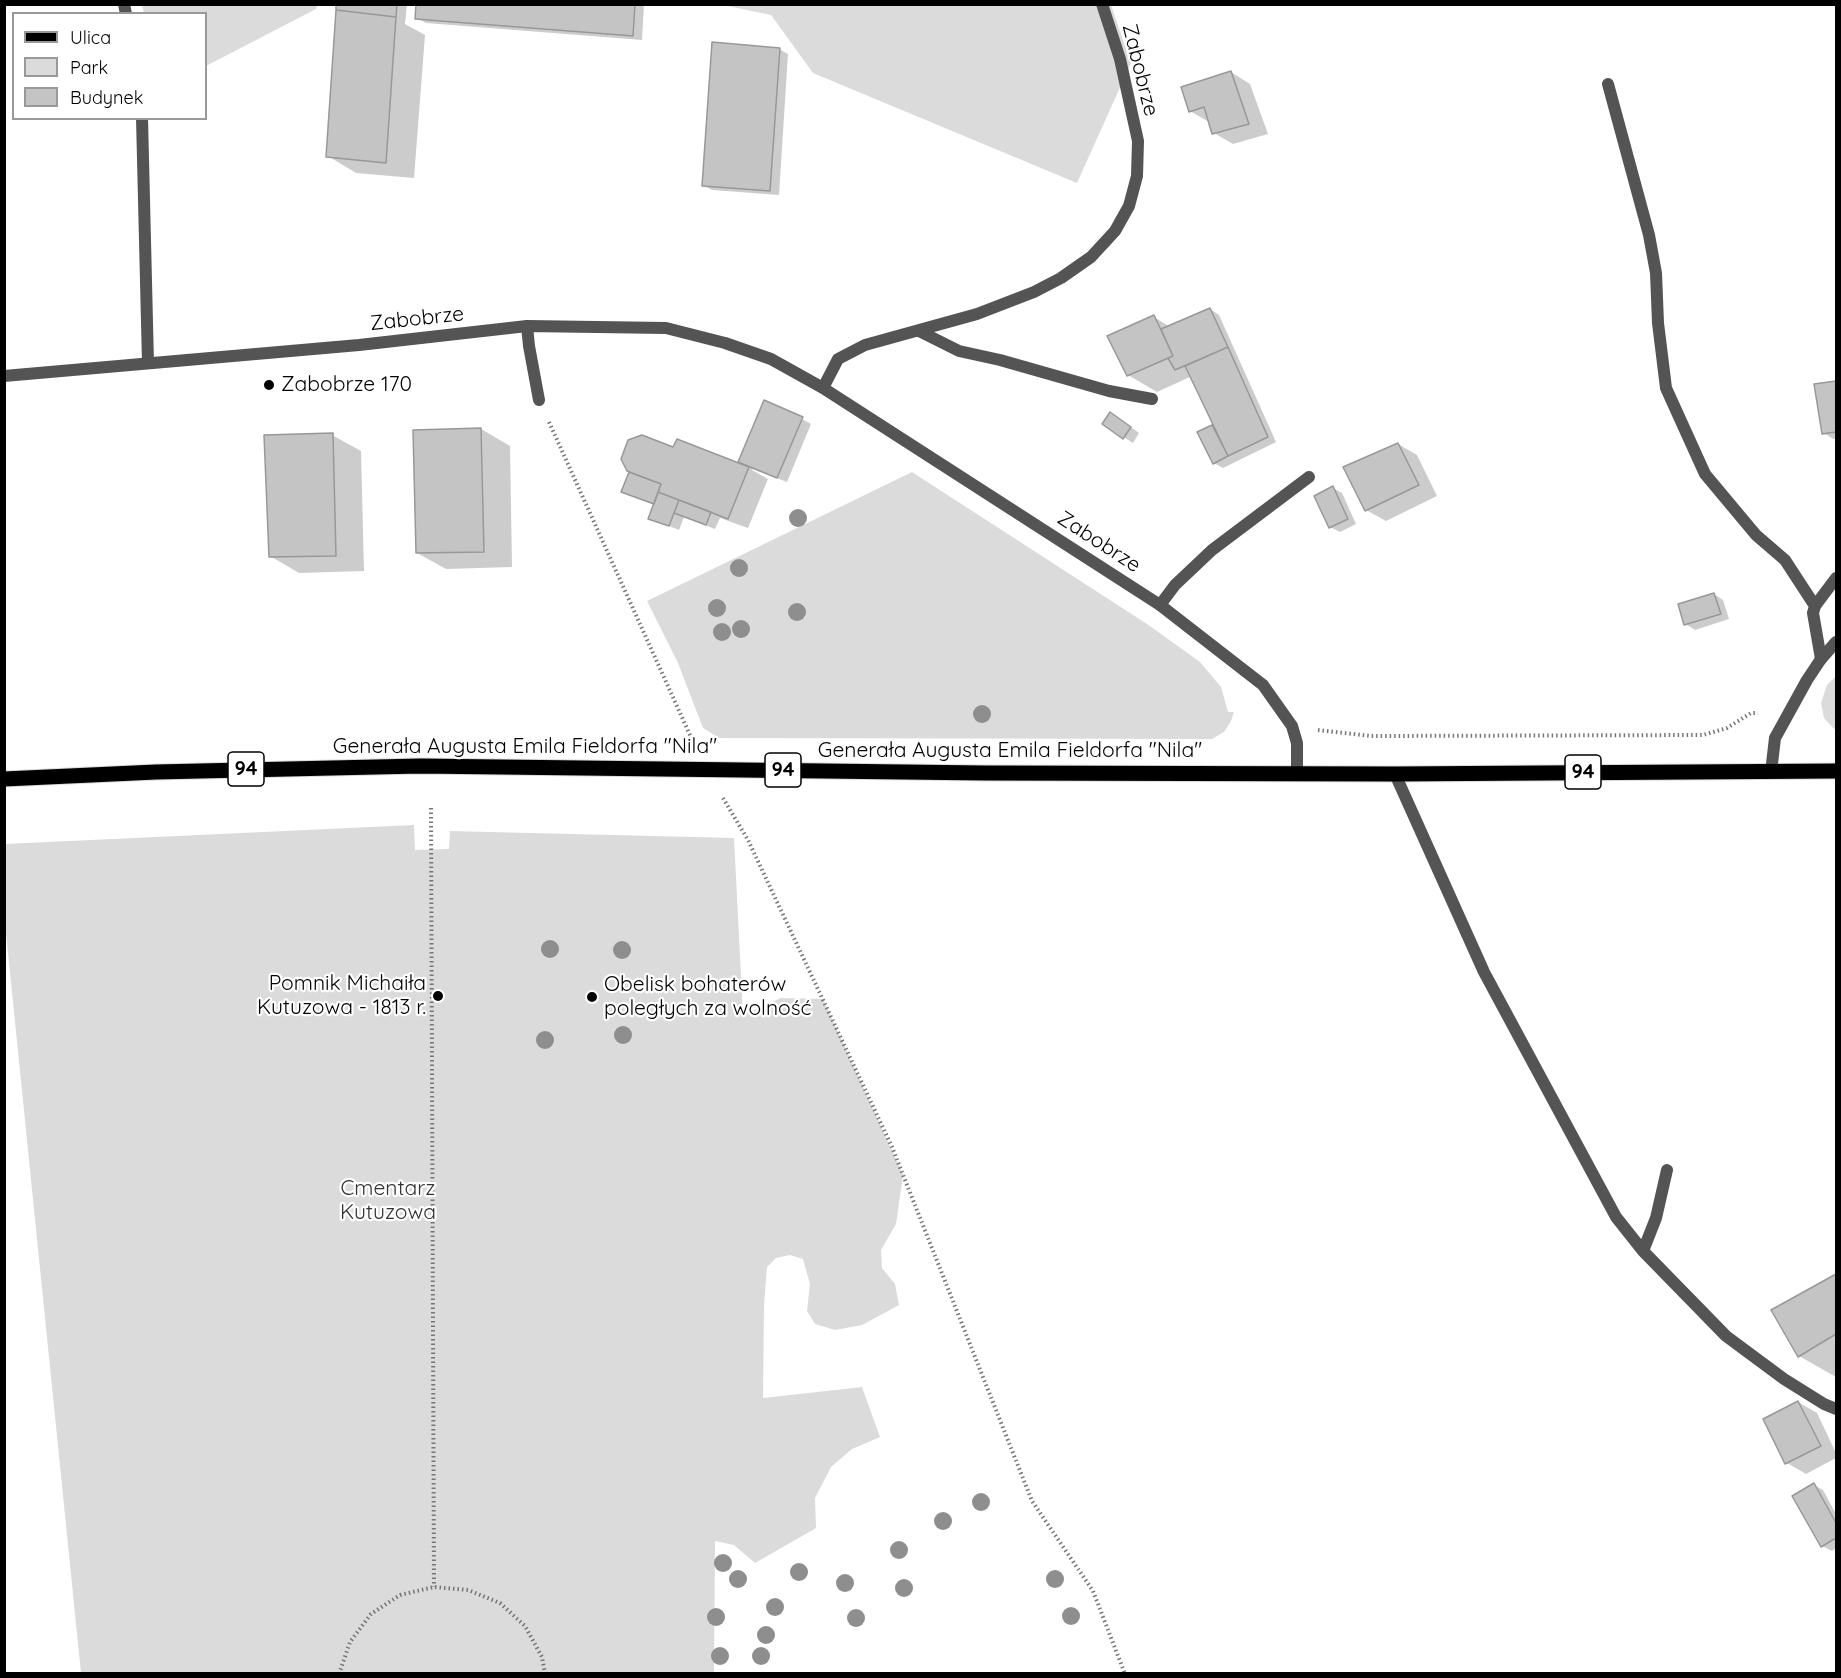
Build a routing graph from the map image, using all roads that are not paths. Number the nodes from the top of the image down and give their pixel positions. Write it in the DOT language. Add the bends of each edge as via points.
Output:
graph roads {
  1 [pos="1102,4"];
  2 [pos="1608,84"];
  3 [pos="142,120"];
  4 [pos="527,326"];
  5 [pos="919,331"];
  6 [pos="148,363"];
  7 [pos="4,376"];
  8 [pos="824,388"];
  9 [pos="1152,399"];
  10 [pos="539,400"];
  11 [pos="1309,477"];
  12 [pos="1836,578"];
  13 [pos="1160,605"];
  14 [pos="1815,606"];
  15 [pos="1836,642"];
  16 [pos="1821,659"];
  17 [pos="1836,771"];
  18 [pos="1771,772"];
  19 [pos="1298,773"];
  20 [pos="1395,774"];
  21 [pos="4,779"];
  22 [pos="1667,1170"];
  23 [pos="1644,1251"];
  24 [pos="1836,1409"];
  1 -- 5 [label="street, Zabobrze" via="1120,60 1138,141 1137,176 1130,206 1115,231 1090,257 1061,278 977,314"];
  2 -- 14 [label="street" via="1656,273 1665,388 1705,474 1756,536 1785,560"];
  3 -- 6 [label="street"];
  4 -- 6 [label="street, Zabobrze"];
  4 -- 8 [label="street, Zabobrze" via="666,328 771,359"];
  4 -- 10 [label="street"];
  5 -- 8 [label="street, Zabobrze" via="865,345 838,359"];
  5 -- 9 [label="street" via="959,351"];
  6 -- 7 [label="street, Zabobrze"];
  8 -- 13 [label="street, Zabobrze"];
  11 -- 13 [label="street" via="1212,550"];
  12 -- 14 [label="street"];
  13 -- 19 [label="street, Zabobrze" via="1263,685 1292,726 1298,743"];
  14 -- 16 [label="street"];
  15 -- 16 [label="street"];
  16 -- 18 [label="street" via="1775,738"];
  17 -- 18 [label="main road, Generała Augusta Emila Fieldorfa \"Nila\" / 94"];
  18 -- 20 [label="main road, Generała Augusta Emila Fieldorfa \"Nila\" / 94"];
  19 -- 20 [label="main road, Generała Augusta Emila Fieldorfa \"Nila\" / 94"];
  19 -- 21 [label="main road, Generała Augusta Emila Fieldorfa \"Nila\" / 94" via="420,766"];
  20 -- 23 [label="street" via="1484,972 1616,1217"];
  22 -- 23 [label="street"];
  23 -- 24 [label="street" via="1726,1336 1784,1379"];
}
